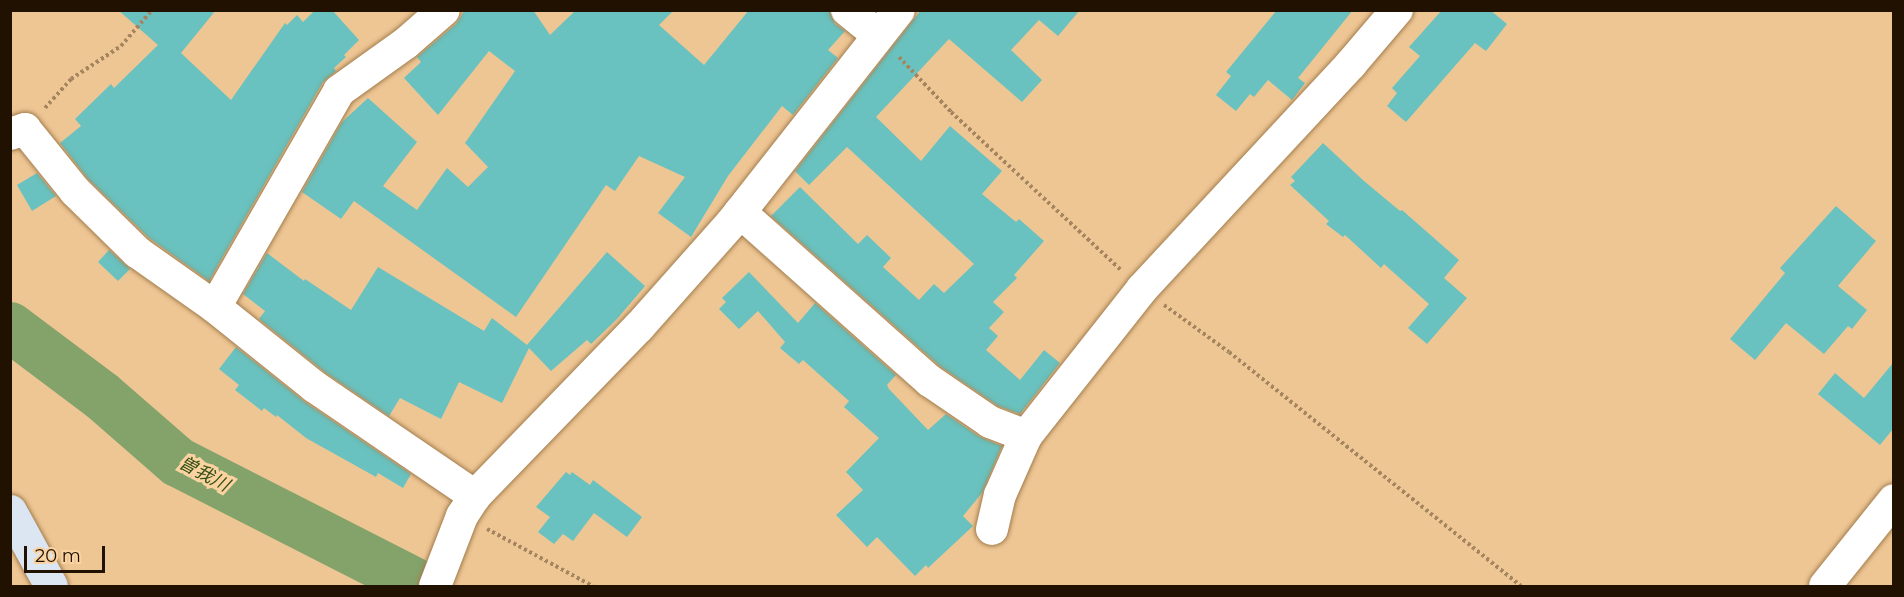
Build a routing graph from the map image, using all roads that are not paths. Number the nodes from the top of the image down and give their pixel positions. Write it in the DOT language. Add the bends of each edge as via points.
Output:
graph roads {
  1 [pos="444,10"];
  2 [pos="847,10"];
  3 [pos="899,10"];
  4 [pos="1397,10"];
  5 [pos="878,35"];
  6 [pos="18,132"];
  7 [pos="740,212"];
  8 [pos="215,307"];
  9 [pos="1026,436"];
  10 [pos="1893,500"];
  11 [pos="10,512"];
  12 [pos="465,513"];
  13 [pos="992,529"];
  14 [pos="51,586"];
  15 [pos="435,586"];
  16 [pos="1825,586"];
  1 -- 8 [label="street" via="339,91"];
  2 -- 5 [label="street"];
  3 -- 5 [label="street"];
  4 -- 9 [label="street" via="1352,64 1142,289"];
  5 -- 7 [label="street"];
  6 -- 8 [label="street" via="137,252"];
  7 -- 9 [label="street" via="930,381 990,422"];
  7 -- 12 [label="street" via="639,327"];
  8 -- 12 [label="street"];
  9 -- 13 [label="street" via="1000,495"];
  10 -- 16 [label="street" via="1864,554"];
  11 -- 14 [label="main road"];
  12 -- 15 [label="street"];
}
